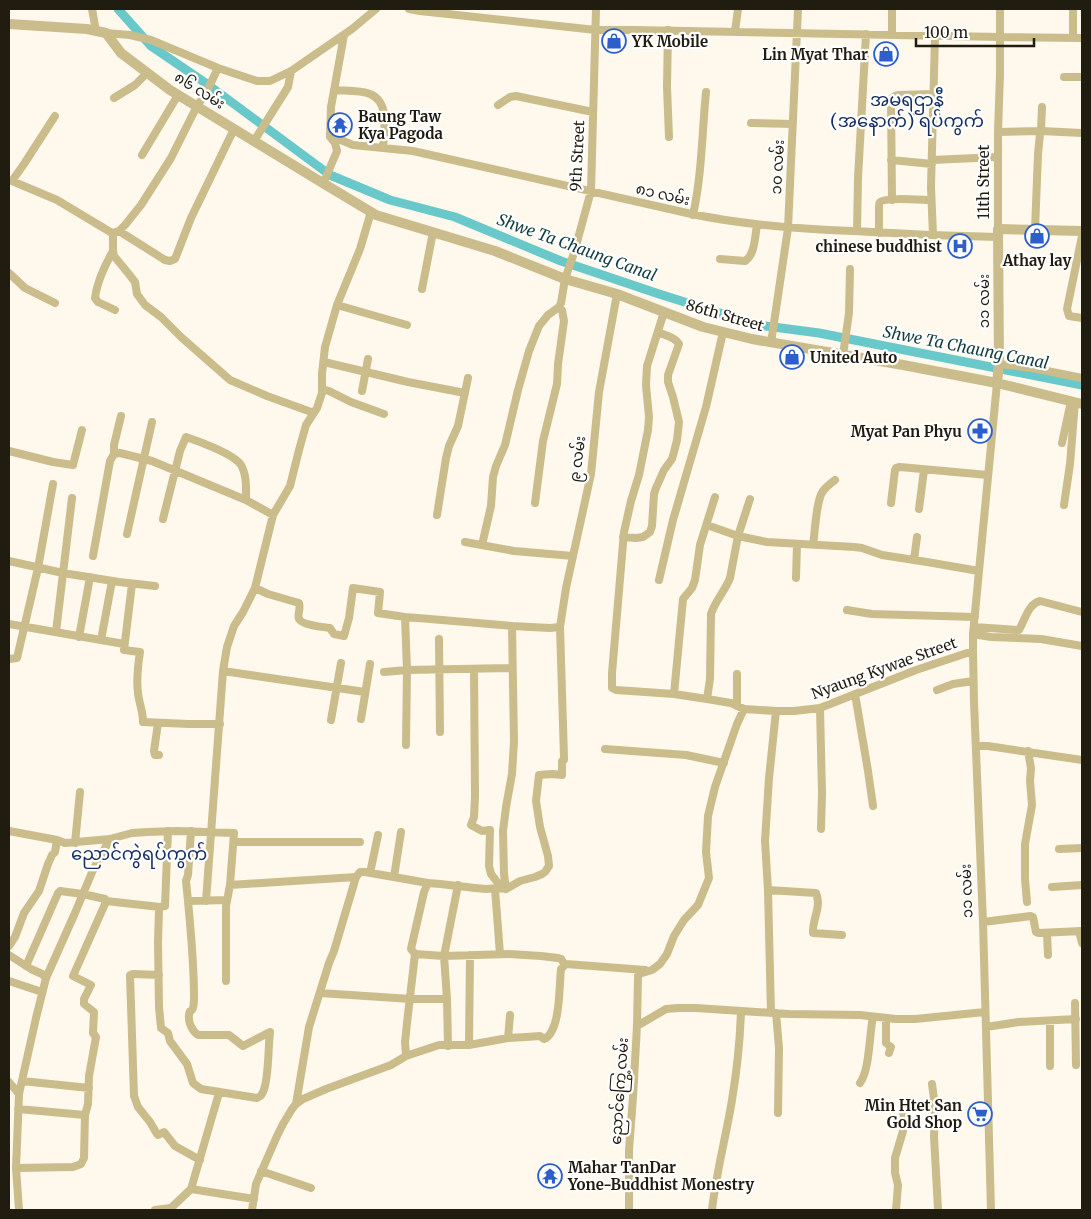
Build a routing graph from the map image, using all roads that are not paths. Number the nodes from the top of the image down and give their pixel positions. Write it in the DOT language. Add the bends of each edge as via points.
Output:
graph roads {
  1 [pos="92,9"];
  2 [pos="376,9"];
  3 [pos="409,9"];
  4 [pos="596,9"];
  5 [pos="738,9"];
  6 [pos="798,9"];
  7 [pos="892,9"];
  8 [pos="1000,9"];
  9 [pos="1073,9"];
  10 [pos="420,10"];
  11 [pos="9,24"];
  12 [pos="596,30"];
  13 [pos="668,30"];
  14 [pos="101,32"];
  15 [pos="735,32"];
  16 [pos="797,33"];
  17 [pos="866,34"];
  18 [pos="344,35"];
  19 [pos="892,35"];
  20 [pos="935,36"];
  21 [pos="1000,37"];
  22 [pos="1073,38"];
  23 [pos="1082,38"];
  24 [pos="218,68"];
  25 [pos="291,72"];
  26 [pos="147,73"];
  27 [pos="1064,77"];
  28 [pos="1082,77"];
  29 [pos="334,90"];
  30 [pos="706,92"];
  31 [pos="933,94"];
  32 [pos="178,95"];
  33 [pos="114,98"];
  34 [pos="498,105"];
  35 [pos="197,106"];
  36 [pos="1042,107"];
  37 [pos="594,112"];
  38 [pos="55,116"];
  39 [pos="751,123"];
  40 [pos="793,124"];
  41 [pos="234,129"];
  42 [pos="1041,131"];
  43 [pos="998,132"];
  44 [pos="1082,133"];
  45 [pos="330,134"];
  46 [pos="669,137"];
  47 [pos="256,138"];
  48 [pos="383,148"];
  49 [pos="142,155"];
  50 [pos="998,157"];
  51 [pos="891,160"];
  52 [pos="932,162"];
  53 [pos="10,179"];
  54 [pos="324,181"];
  55 [pos="9,190"];
  56 [pos="591,191"];
  57 [pos="892,200"];
  58 [pos="932,200"];
  59 [pos="371,212"];
  60 [pos="693,215"];
  61 [pos="757,225"];
  62 [pos="788,228"];
  63 [pos="1035,230"];
  64 [pos="1082,231"];
  65 [pos="116,232"];
  66 [pos="433,232"];
  67 [pos="857,232"];
  68 [pos="879,232"];
  69 [pos="998,233"];
  70 [pos="933,235"];
  71 [pos="1082,236"];
  72 [pos="113,251"];
  73 [pos="720,259"];
  74 [pos="850,269"];
  75 [pos="9,273"];
  76 [pos="566,278"];
  77 [pos="422,289"];
  78 [pos="617,294"];
  79 [pos="55,303"];
  80 [pos="337,305"];
  81 [pos="560,305"];
  82 [pos="115,310"];
  83 [pos="664,312"];
  84 [pos="1082,318"];
  85 [pos="408,325"];
  86 [pos="658,332"];
  87 [pos="723,332"];
  88 [pos="771,340"];
  89 [pos="844,351"];
  90 [pos="368,360"];
  91 [pos="324,362"];
  92 [pos="998,368"];
  93 [pos="365,372"];
  94 [pos="468,378"];
  95 [pos="1082,378"];
  96 [pos="997,383"];
  97 [pos="322,389"];
  98 [pos="362,391"];
  99 [pos="465,393"];
  100 [pos="1076,402"];
  101 [pos="314,413"];
  102 [pos="384,414"];
  103 [pos="121,416"];
  104 [pos="152,422"];
  105 [pos="82,430"];
  106 [pos="1062,443"];
  107 [pos="9,451"];
  108 [pos="114,454"];
  109 [pos="144,459"];
  110 [pos="174,470"];
  111 [pos="924,470"];
  112 [pos="988,475"];
  113 [pos="835,480"];
  114 [pos="53,484"];
  115 [pos="715,497"];
  116 [pos="72,498"];
  117 [pos="750,499"];
  118 [pos="246,500"];
  119 [pos="891,503"];
  120 [pos="535,504"];
  121 [pos="1064,505"];
  122 [pos="919,510"];
  123 [pos="273,515"];
  124 [pos="437,515"];
  125 [pos="162,519"];
  126 [pos="707,525"];
  127 [pos="127,534"];
  128 [pos="738,536"];
  129 [pos="623,537"];
  130 [pos="917,537"];
  131 [pos="465,542"];
  132 [pos="797,544"];
  133 [pos="482,545"];
  134 [pos="813,545"];
  135 [pos="93,556"];
  136 [pos="573,556"];
  137 [pos="914,560"];
  138 [pos="9,561"];
  139 [pos="38,568"];
  140 [pos="979,571"];
  141 [pos="63,573"];
  142 [pos="90,577"];
  143 [pos="796,578"];
  144 [pos="659,580"];
  145 [pos="112,581"];
  146 [pos="132,584"];
  147 [pos="155,586"];
  148 [pos="255,588"];
  149 [pos="847,610"];
  150 [pos="1082,612"];
  151 [pos="975,617"];
  152 [pos="405,618"];
  153 [pos="9,624"];
  154 [pos="512,626"];
  155 [pos="24,627"];
  156 [pos="560,627"];
  157 [pos="974,630"];
  158 [pos="56,632"];
  159 [pos="1020,634"];
  160 [pos="79,637"];
  161 [pos="439,639"];
  162 [pos="101,640"];
  163 [pos="124,644"];
  164 [pos="1082,646"];
  165 [pos="973,650"];
  166 [pos="9,658"];
  167 [pos="341,663"];
  168 [pos="370,664"];
  169 [pos="512,668"];
  170 [pos="474,669"];
  171 [pos="407,670"];
  172 [pos="440,670"];
  173 [pos="223,671"];
  174 [pos="384,672"];
  175 [pos="737,674"];
  176 [pos="973,681"];
  177 [pos="337,688"];
  178 [pos="937,690"];
  179 [pos="365,692"];
  180 [pos="674,694"];
  181 [pos="855,694"];
  182 [pos="707,698"];
  183 [pos="740,707"];
  184 [pos="820,708"];
  185 [pos="776,711"];
  186 [pos="361,719"];
  187 [pos="331,720"];
  188 [pos="158,723"];
  189 [pos="220,724"];
  190 [pos="440,732"];
  191 [pos="406,744"];
  192 [pos="976,746"];
  193 [pos="605,749"];
  194 [pos="1028,751"];
  195 [pos="160,756"];
  196 [pos="1082,760"];
  197 [pos="724,763"];
  198 [pos="80,792"];
  199 [pos="872,806"];
  200 [pos="822,829"];
  201 [pos="9,831"];
  202 [pos="168,831"];
  203 [pos="191,831"];
  204 [pos="211,832"];
  205 [pos="401,832"];
  206 [pos="378,835"];
  207 [pos="110,839"];
  208 [pos="57,840"];
  209 [pos="234,842"];
  210 [pos="360,842"];
  211 [pos="75,843"];
  212 [pos="1082,848"];
  213 [pos="1059,849"];
  214 [pos="370,873"];
  215 [pos="356,877"];
  216 [pos="394,878"];
  217 [pos="428,884"];
  218 [pos="230,885"];
  219 [pos="458,885"];
  220 [pos="1082,885"];
  221 [pos="1052,887"];
  222 [pos="501,888"];
  223 [pos="768,890"];
  224 [pos="83,894"];
  225 [pos="228,900"];
  226 [pos="106,901"];
  227 [pos="188,901"];
  228 [pos="206,901"];
  229 [pos="1027,902"];
  230 [pos="160,907"];
  231 [pos="983,922"];
  232 [pos="1081,931"];
  233 [pos="1047,933"];
  234 [pos="842,935"];
  235 [pos="1082,943"];
  236 [pos="9,946"];
  237 [pos="415,954"];
  238 [pos="500,954"];
  239 [pos="1048,954"];
  240 [pos="9,955"];
  241 [pos="470,955"];
  242 [pos="444,956"];
  243 [pos="565,965"];
  244 [pos="26,966"];
  245 [pos="649,971"];
  246 [pos="159,975"];
  247 [pos="46,978"];
  248 [pos="9,981"];
  249 [pos="226,981"];
  250 [pos="42,992"];
  251 [pos="320,993"];
  252 [pos="411,999"];
  253 [pos="447,999"];
  254 [pos="1075,1003"];
  255 [pos="741,1011"];
  256 [pos="985,1012"];
  257 [pos="774,1013"];
  258 [pos="1078,1014"];
  259 [pos="510,1015"];
  260 [pos="873,1017"];
  261 [pos="886,1018"];
  262 [pos="1050,1021"];
  263 [pos="637,1026"];
  264 [pos="986,1027"];
  265 [pos="508,1038"];
  266 [pos="469,1045"];
  267 [pos="448,1046"];
  268 [pos="889,1053"];
  269 [pos="406,1056"];
  270 [pos="1076,1065"];
  271 [pos="1050,1066"];
  272 [pos="22,1081"];
  273 [pos="9,1082"];
  274 [pos="860,1083"];
  275 [pos="932,1084"];
  276 [pos="89,1088"];
  277 [pos="219,1093"];
  278 [pos="19,1094"];
  279 [pos="296,1104"];
  280 [pos="18,1109"];
  281 [pos="902,1110"];
  282 [pos="778,1113"];
  283 [pos="86,1115"];
  284 [pos="200,1160"];
  285 [pos="16,1168"];
  286 [pos="262,1171"];
  287 [pos="311,1188"];
  288 [pos="191,1189"];
  289 [pos="254,1198"];
  290 [pos="19,1210"];
  291 [pos="155,1210"];
  292 [pos="252,1210"];
  293 [pos="629,1210"];
  294 [pos="712,1210"];
  295 [pos="896,1210"];
  296 [pos="938,1210"];
  297 [pos="991,1210"];
  1 -- 14 [label="street"];
  2 -- 18 [label="street"];
  3 -- 10 [label="street"];
  4 -- 12 [label="street"];
  5 -- 15 [label="street"];
  6 -- 16 [label="street, ၁၀ လမ်း"];
  7 -- 19 [label="street"];
  8 -- 21 [label="street"];
  9 -- 22 [label="street"];
  10 -- 12 [label="street"];
  11 -- 14 [label="street"];
  12 -- 13 [label="street"];
  12 -- 37 [label="street, 9th Street"];
  13 -- 15 [label="street"];
  13 -- 46 [label="street"];
  14 -- 24 [label="street" via="151,40"];
  14 -- 26 [label="street, ၈၆ လမ်း"];
  15 -- 16 [label="street"];
  16 -- 17 [label="street"];
  16 -- 40 [label="street, ၁၀ လမ်း"];
  17 -- 19 [label="street"];
  17 -- 67 [label="street"];
  18 -- 25 [label="street"];
  18 -- 29 [label="street"];
  19 -- 20 [label="street"];
  20 -- 21 [label="street"];
  20 -- 31 [label="street"];
  21 -- 22 [label="street"];
  21 -- 43 [label="street, 11th Street"];
  22 -- 23 [label="street"];
  24 -- 25 [label="street" via="257,81 270,81"];
  24 -- 35 [label="street"];
  25 -- 47 [label="street" via="288,87"];
  26 -- 32 [label="street, ၈၆ လမ်း"];
  26 -- 33 [label="street" via="136,85"];
  27 -- 28 [label="street"];
  29 -- 45 [label="street"];
  29 -- 48 [label="street" via="368,93 377,98 384,110"];
  30 -- 60 [label="street" via="700,176"];
  31 -- 51 [label="street" via="898,95 891,99"];
  31 -- 52 [label="street"];
  32 -- 35 [label="street, ၈၆ လမ်း"];
  32 -- 49 [label="street"];
  34 -- 37 [label="street" via="516,96"];
  35 -- 41 [label="street, ၈၆ လမ်း"];
  35 -- 65 [label="street" via="171,158 141,205"];
  36 -- 42 [label="street"];
  37 -- 56 [label="street, 9th Street"];
  38 -- 53 [label="street" via="24,164"];
  39 -- 40 [label="street"];
  40 -- 62 [label="street, ၁၀ လမ်း"];
  41 -- 47 [label="street, ၈၆ လမ်း"];
  41 -- 65 [label="street" via="174,259 165,260"];
  42 -- 43 [label="street"];
  42 -- 44 [label="street"];
  42 -- 63 [label="street"];
  43 -- 50 [label="street, 11th Street"];
  45 -- 48 [label="street, ၈၁ လမ်း" via="353,144"];
  45 -- 54 [label="street" via="337,152"];
  47 -- 54 [label="street, ၈၆ လမ်း"];
  48 -- 56 [label="street, ၈၁ လမ်း" via="413,151"];
  50 -- 52 [label="street"];
  50 -- 69 [label="street, 11th Street"];
  51 -- 52 [label="street"];
  51 -- 57 [label="street"];
  52 -- 58 [label="street"];
  53 -- 55 [label="street"];
  53 -- 65 [label="street" via="56,200 112,234"];
  54 -- 59 [label="street, ၈၆ လမ်း"];
  56 -- 60 [label="street, ၈၁ လမ်း"];
  56 -- 76 [label="street, 9th Street"];
  57 -- 58 [label="street"];
  57 -- 68 [label="street" via="883,200 879,204"];
  58 -- 70 [label="street"];
  59 -- 66 [label="street, 86th Street"];
  59 -- 80 [label="street"];
  60 -- 61 [label="street, ၈၁ လမ်း"];
  61 -- 62 [label="street, ၈၁ လမ်း"];
  61 -- 73 [label="street" via="748,260"];
  62 -- 67 [label="street, ၈၁ လမ်း"];
  62 -- 88 [label="street, ၁၀ လမ်း"];
  63 -- 64 [label="street"];
  63 -- 69 [label="street"];
  65 -- 72 [label="street"];
  66 -- 76 [label="street, 86th Street"];
  66 -- 77 [label="street"];
  67 -- 68 [label="street, ၈၁ လမ်း"];
  68 -- 70 [label="street, ၈၁ လမ်း"];
  69 -- 70 [label="street, ၈၁ လမ်း"];
  69 -- 92 [label="street, ၁၁ လမ်း"];
  71 -- 84 [label="street" via="1066,309 1068,316"];
  72 -- 82 [label="street" via="95,298"];
  72 -- 101 [label="street" via="135,282 137,294 145,305 230,380"];
  74 -- 89 [label="street"];
  75 -- 79 [label="street" via="25,288"];
  76 -- 78 [label="street, 86th Street"];
  76 -- 81 [label="street, 9th Street"];
  78 -- 83 [label="street, 86th Street"];
  78 -- 136 [label="street, ၉ လမ်း" via="599,392 591,474"];
  80 -- 85 [label="street"];
  80 -- 91 [label="street"];
  81 -- 120 [label="street, 9th Street" via="564,321 557,384 543,441"];
  81 -- 133 [label="street" via="539,326 529,351 505,445 493,477 491,506"];
  83 -- 86 [label="street"];
  83 -- 87 [label="street, 86th Street"];
  86 -- 129 [label="street" via="646,385 648,430"];
  86 -- 129 [label="street" via="679,344 668,375 679,422 677,440 672,459 654,494 650,532 636,538"];
  87 -- 88 [label="street, 86th Street"];
  87 -- 144 [label="street"];
  88 -- 89 [label="street, 86th Street"];
  89 -- 96 [label="street, 86th Street"];
  90 -- 93 [label="street"];
  91 -- 93 [label="street"];
  91 -- 97 [label="street"];
  92 -- 95 [label="street" via="1032,368"];
  92 -- 96 [label="street"];
  93 -- 98 [label="street"];
  93 -- 99 [label="street"];
  94 -- 99 [label="street"];
  96 -- 100 [label="street, 86th Street"];
  96 -- 112 [label="street, ၁၁ လမ်း"];
  97 -- 101 [label="street"];
  97 -- 102 [label="street"];
  99 -- 124 [label="street" via="458,426 446,458"];
  100 -- 106 [label="street"];
  100 -- 121 [label="street"];
  101 -- 123 [label="street" via="306,425 290,486"];
  103 -- 108 [label="street"];
  104 -- 109 [label="street"];
  105 -- 107 [label="street" via="73,465"];
  108 -- 109 [label="street"];
  108 -- 135 [label="street" via="110,461"];
  109 -- 110 [label="street"];
  109 -- 127 [label="street"];
  110 -- 118 [label="street"];
  110 -- 118 [label="street" via="186,437 200,441 240,463 244,472"];
  110 -- 125 [label="street"];
  111 -- 112 [label="street"];
  111 -- 119 [label="street" via="896,468"];
  111 -- 122 [label="street"];
  112 -- 140 [label="street, ၁၁ လမ်း"];
  113 -- 134 [label="street" via="820,496"];
  114 -- 139 [label="street"];
  115 -- 126 [label="street"];
  116 -- 141 [label="street"];
  117 -- 128 [label="street"];
  118 -- 123 [label="street"];
  123 -- 148 [label="street"];
  126 -- 128 [label="street"];
  126 -- 180 [label="street" via="700,545 695,580 683,599"];
  128 -- 132 [label="street"];
  128 -- 182 [label="street" via="730,578 711,614"];
  129 -- 180 [label="street, Nyaung Kywae Street" via="612,688"];
  130 -- 137 [label="street"];
  131 -- 133 [label="street"];
  132 -- 134 [label="street"];
  132 -- 143 [label="street"];
  133 -- 136 [label="street"];
  134 -- 137 [label="street" via="862,548 882,556"];
  136 -- 156 [label="street, ၉ လမ်း"];
  137 -- 140 [label="street"];
  138 -- 139 [label="street"];
  139 -- 141 [label="street"];
  139 -- 155 [label="street"];
  140 -- 151 [label="street, ၁၁ လမ်း"];
  141 -- 142 [label="street"];
  141 -- 158 [label="street"];
  142 -- 145 [label="street"];
  142 -- 160 [label="street"];
  145 -- 146 [label="street"];
  145 -- 162 [label="street"];
  146 -- 147 [label="street"];
  146 -- 163 [label="street"];
  148 -- 152 [label="street" via="296,602 300,605 301,621 330,628 334,634 344,636 353,588 380,592 378,613"];
  148 -- 173 [label="street" via="234,626"];
  149 -- 151 [label="street"];
  150 -- 159 [label="street" via="1035,602"];
  151 -- 157 [label="street, ၁၁ လမ်း"];
  152 -- 154 [label="street"];
  152 -- 171 [label="street"];
  153 -- 155 [label="street"];
  154 -- 156 [label="street"];
  154 -- 169 [label="street"];
  155 -- 158 [label="street"];
  155 -- 166 [label="street" via="17,658"];
  156 -- 222 [label="street, ၉ လမ်း" via="562,775 539,775 536,801 548,866 542,874"];
  157 -- 159 [label="street" via="998,638"];
  157 -- 165 [label="street, ၁၁ လမ်း"];
  158 -- 160 [label="street"];
  159 -- 164 [label="street"];
  160 -- 162 [label="street"];
  161 -- 172 [label="street"];
  162 -- 163 [label="street"];
  163 -- 188 [label="street" via="124,650 140,652 138,689 143,722"];
  165 -- 176 [label="street, ၁၁ လမ်း"];
  165 -- 181 [label="street, Nyaung Kywae Street"];
  167 -- 177 [label="street"];
  168 -- 179 [label="street"];
  169 -- 170 [label="street"];
  169 -- 222 [label="street" via="514,742 502,831 504,874"];
  170 -- 172 [label="street"];
  170 -- 222 [label="street" via="475,796 471,825 482,831 490,830 490,874"];
  171 -- 172 [label="street"];
  171 -- 174 [label="street"];
  171 -- 191 [label="street"];
  172 -- 190 [label="street"];
  173 -- 177 [label="street"];
  173 -- 189 [label="street"];
  175 -- 183 [label="street"];
  176 -- 178 [label="street"];
  176 -- 192 [label="street, ၁၁ လမ်း"];
  177 -- 179 [label="street"];
  177 -- 187 [label="street"];
  179 -- 186 [label="street"];
  180 -- 182 [label="street, Nyaung Kywae Street"];
  181 -- 184 [label="street, Nyaung Kywae Street"];
  181 -- 199 [label="street"];
  182 -- 183 [label="street, Nyaung Kywae Street"];
  183 -- 185 [label="street, Nyaung Kywae Street"];
  183 -- 197 [label="street"];
  184 -- 185 [label="street, Nyaung Kywae Street"];
  184 -- 200 [label="street"];
  185 -- 223 [label="street" via="765,841"];
  188 -- 189 [label="street"];
  188 -- 195 [label="street" via="154,751"];
  189 -- 204 [label="street"];
  192 -- 194 [label="street"];
  192 -- 231 [label="street, ၁၁ လမ်း"];
  193 -- 197 [label="street" via="686,755"];
  194 -- 196 [label="street"];
  194 -- 229 [label="street" via="1032,805 1025,844"];
  197 -- 245 [label="street" via="708,816 706,852 710,878 698,905 684,920 667,954"];
  198 -- 211 [label="street"];
  201 -- 208 [label="street"];
  202 -- 203 [label="street"];
  202 -- 207 [label="street"];
  202 -- 230 [label="street" via="165,906"];
  203 -- 204 [label="street"];
  203 -- 227 [label="street" via="186,881"];
  204 -- 209 [label="street" via="234,833"];
  204 -- 228 [label="street"];
  205 -- 216 [label="street"];
  206 -- 214 [label="street"];
  207 -- 211 [label="street"];
  207 -- 224 [label="street"];
  208 -- 211 [label="street"];
  208 -- 236 [label="street" via="39,891 24,913"];
  209 -- 210 [label="street"];
  209 -- 218 [label="street"];
  212 -- 213 [label="street"];
  214 -- 215 [label="street" via="360,872"];
  214 -- 216 [label="street"];
  215 -- 218 [label="street"];
  215 -- 251 [label="street"];
  216 -- 217 [label="street"];
  217 -- 219 [label="street"];
  217 -- 237 [label="street" via="411,949"];
  218 -- 225 [label="street"];
  219 -- 222 [label="street"];
  219 -- 242 [label="street"];
  220 -- 221 [label="street"];
  222 -- 238 [label="street"];
  223 -- 234 [label="street" via="816,893 814,933"];
  223 -- 257 [label="street"];
  224 -- 226 [label="street"];
  224 -- 244 [label="street" via="58,893"];
  224 -- 247 [label="street"];
  225 -- 228 [label="street"];
  225 -- 249 [label="street"];
  226 -- 230 [label="street"];
  226 -- 276 [label="street" via="73,976 91,984 84,999 84,1004 94,1012 96,1037"];
  227 -- 228 [label="street"];
  227 -- 277 [label="street" via="194,970 194,1000 189,1015 195,1033 229,1035 243,1046 270,1032 261,1096 252,1098"];
  230 -- 246 [label="street"];
  231 -- 233 [label="street" via="1031,916 1036,932"];
  231 -- 256 [label="street, ၁၁ လမ်း"];
  232 -- 233 [label="street"];
  232 -- 235 [label="street"];
  233 -- 239 [label="street"];
  237 -- 242 [label="street"];
  237 -- 252 [label="street"];
  238 -- 241 [label="street"];
  238 -- 243 [label="street" via="558,958"];
  240 -- 244 [label="street"];
  241 -- 242 [label="street"];
  241 -- 266 [label="street"];
  242 -- 253 [label="street"];
  243 -- 245 [label="street"];
  243 -- 265 [label="street" via="561,969 559,1004 551,1035 544,1040 540,1036"];
  244 -- 247 [label="street"];
  245 -- 263 [label="street, ညောင်ကြွေ့လမ်း" via="638,976"];
  246 -- 277 [label="street" via="161,1028 168,1033 187,1064 193,1083 201,1089"];
  246 -- 284 [label="street" via="130,975 134,1096 158,1135 164,1132 175,1146"];
  247 -- 250 [label="street"];
  248 -- 250 [label="street"];
  250 -- 272 [label="street"];
  251 -- 252 [label="street"];
  251 -- 279 [label="street" via="309,1027"];
  252 -- 253 [label="street"];
  252 -- 269 [label="street"];
  253 -- 267 [label="street"];
  254 -- 258 [label="street"];
  255 -- 257 [label="street"];
  255 -- 263 [label="street" via="666,1009"];
  255 -- 294 [label="street" via="735,1083"];
  256 -- 261 [label="street" via="914,1019"];
  256 -- 264 [label="street, ၁၁ လမ်း"];
  257 -- 260 [label="street"];
  257 -- 282 [label="street" via="779,1048"];
  258 -- 262 [label="street"];
  258 -- 270 [label="street"];
  259 -- 265 [label="street"];
  260 -- 261 [label="street"];
  260 -- 274 [label="street" via="866,1067"];
  261 -- 268 [label="street" via="886,1043 891,1047"];
  262 -- 264 [label="street"];
  262 -- 271 [label="street"];
  263 -- 293 [label="street, ညောင်ကြွေ့လမ်း" via="629,1150"];
  264 -- 297 [label="street, ၁၁ လမ်း"];
  265 -- 266 [label="street"];
  266 -- 267 [label="street"];
  267 -- 269 [label="street" via="439,1045"];
  269 -- 279 [label="street"];
  272 -- 276 [label="street"];
  272 -- 278 [label="street"];
  273 -- 278 [label="street"];
  275 -- 296 [label="street"];
  276 -- 283 [label="street"];
  277 -- 284 [label="street"];
  278 -- 280 [label="street"];
  279 -- 286 [label="street" via="283,1124"];
  280 -- 283 [label="street"];
  280 -- 285 [label="street"];
  281 -- 295 [label="street" via="903,1131 895,1158"];
  283 -- 285 [label="street" via="84,1162 73,1167"];
  284 -- 288 [label="street"];
  285 -- 290 [label="street"];
  286 -- 287 [label="street"];
  286 -- 289 [label="street"];
  288 -- 289 [label="street"];
  288 -- 291 [label="street" via="171,1208"];
  289 -- 292 [label="street"];
}
